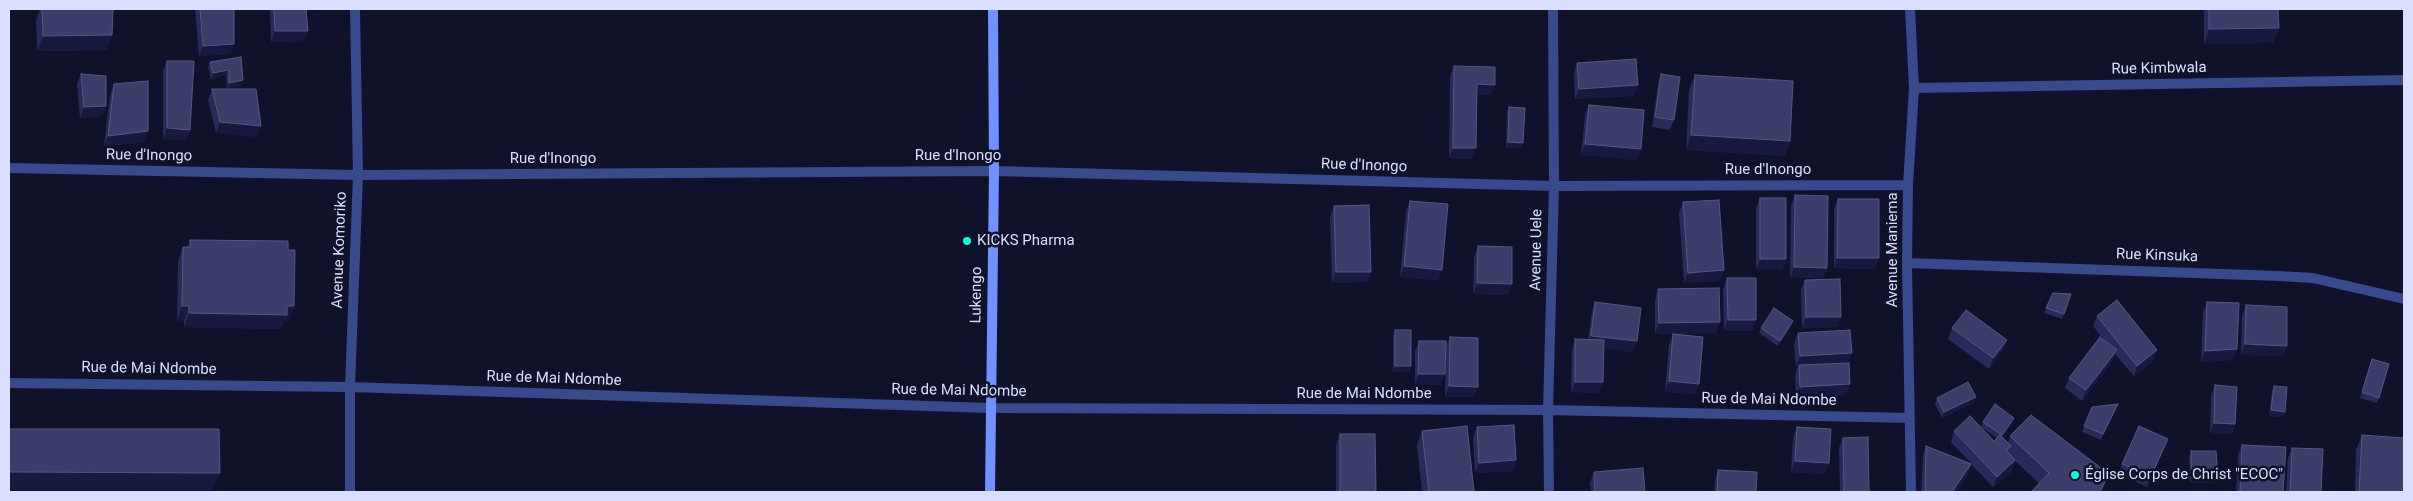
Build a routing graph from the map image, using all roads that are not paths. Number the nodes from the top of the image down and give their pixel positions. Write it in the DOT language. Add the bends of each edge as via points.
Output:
graph roads {
  1 [pos="355,9"];
  2 [pos="993,9"];
  3 [pos="1553,9"];
  4 [pos="1910,9"];
  5 [pos="2404,80"];
  6 [pos="1914,88"];
  7 [pos="9,168"];
  8 [pos="994,170"];
  9 [pos="358,175"];
  10 [pos="1908,185"];
  11 [pos="1554,186"];
  12 [pos="1907,263"];
  13 [pos="2404,299"];
  14 [pos="9,383"];
  15 [pos="350,387"];
  16 [pos="990,408"];
  17 [pos="1548,410"];
  18 [pos="1909,418"];
  19 [pos="350,492"];
  20 [pos="990,492"];
  21 [pos="1549,492"];
  22 [pos="1911,492"];
  1 -- 9 [label="street, Avenue Komoriko"];
  2 -- 8 [label="street, Lukengo"];
  3 -- 11 [label="street, Avenue Uele"];
  4 -- 6 [label="street, Avenue Maniema"];
  5 -- 6 [label="street, Rue Kimbwala"];
  6 -- 10 [label="street, Avenue Maniema"];
  7 -- 9 [label="street, Rue d'Inongo"];
  8 -- 9 [label="street, Rue d'Inongo"];
  8 -- 11 [label="street, Rue d'Inongo"];
  8 -- 16 [label="street, Lukengo"];
  9 -- 15 [label="street, Avenue Komoriko"];
  10 -- 11 [label="street, Rue d'Inongo"];
  10 -- 12 [label="street, Avenue Maniema"];
  11 -- 17 [label="street, Avenue Uele"];
  12 -- 13 [label="street, Rue Kinsuka" via="2279,276 2329,281"];
  12 -- 18 [label="street, Avenue Maniema"];
  14 -- 15 [label="street, Rue de Mai Ndombe"];
  15 -- 16 [label="street, Rue de Mai Ndombe"];
  15 -- 19 [label="street, Avenue Komoriko"];
  16 -- 17 [label="street, Rue de Mai Ndombe"];
  16 -- 20 [label="street, Lukengo"];
  17 -- 18 [label="street, Rue de Mai Ndombe"];
  17 -- 21 [label="street, Avenue Uele"];
  18 -- 22 [label="street, Avenue Maniema"];
}
